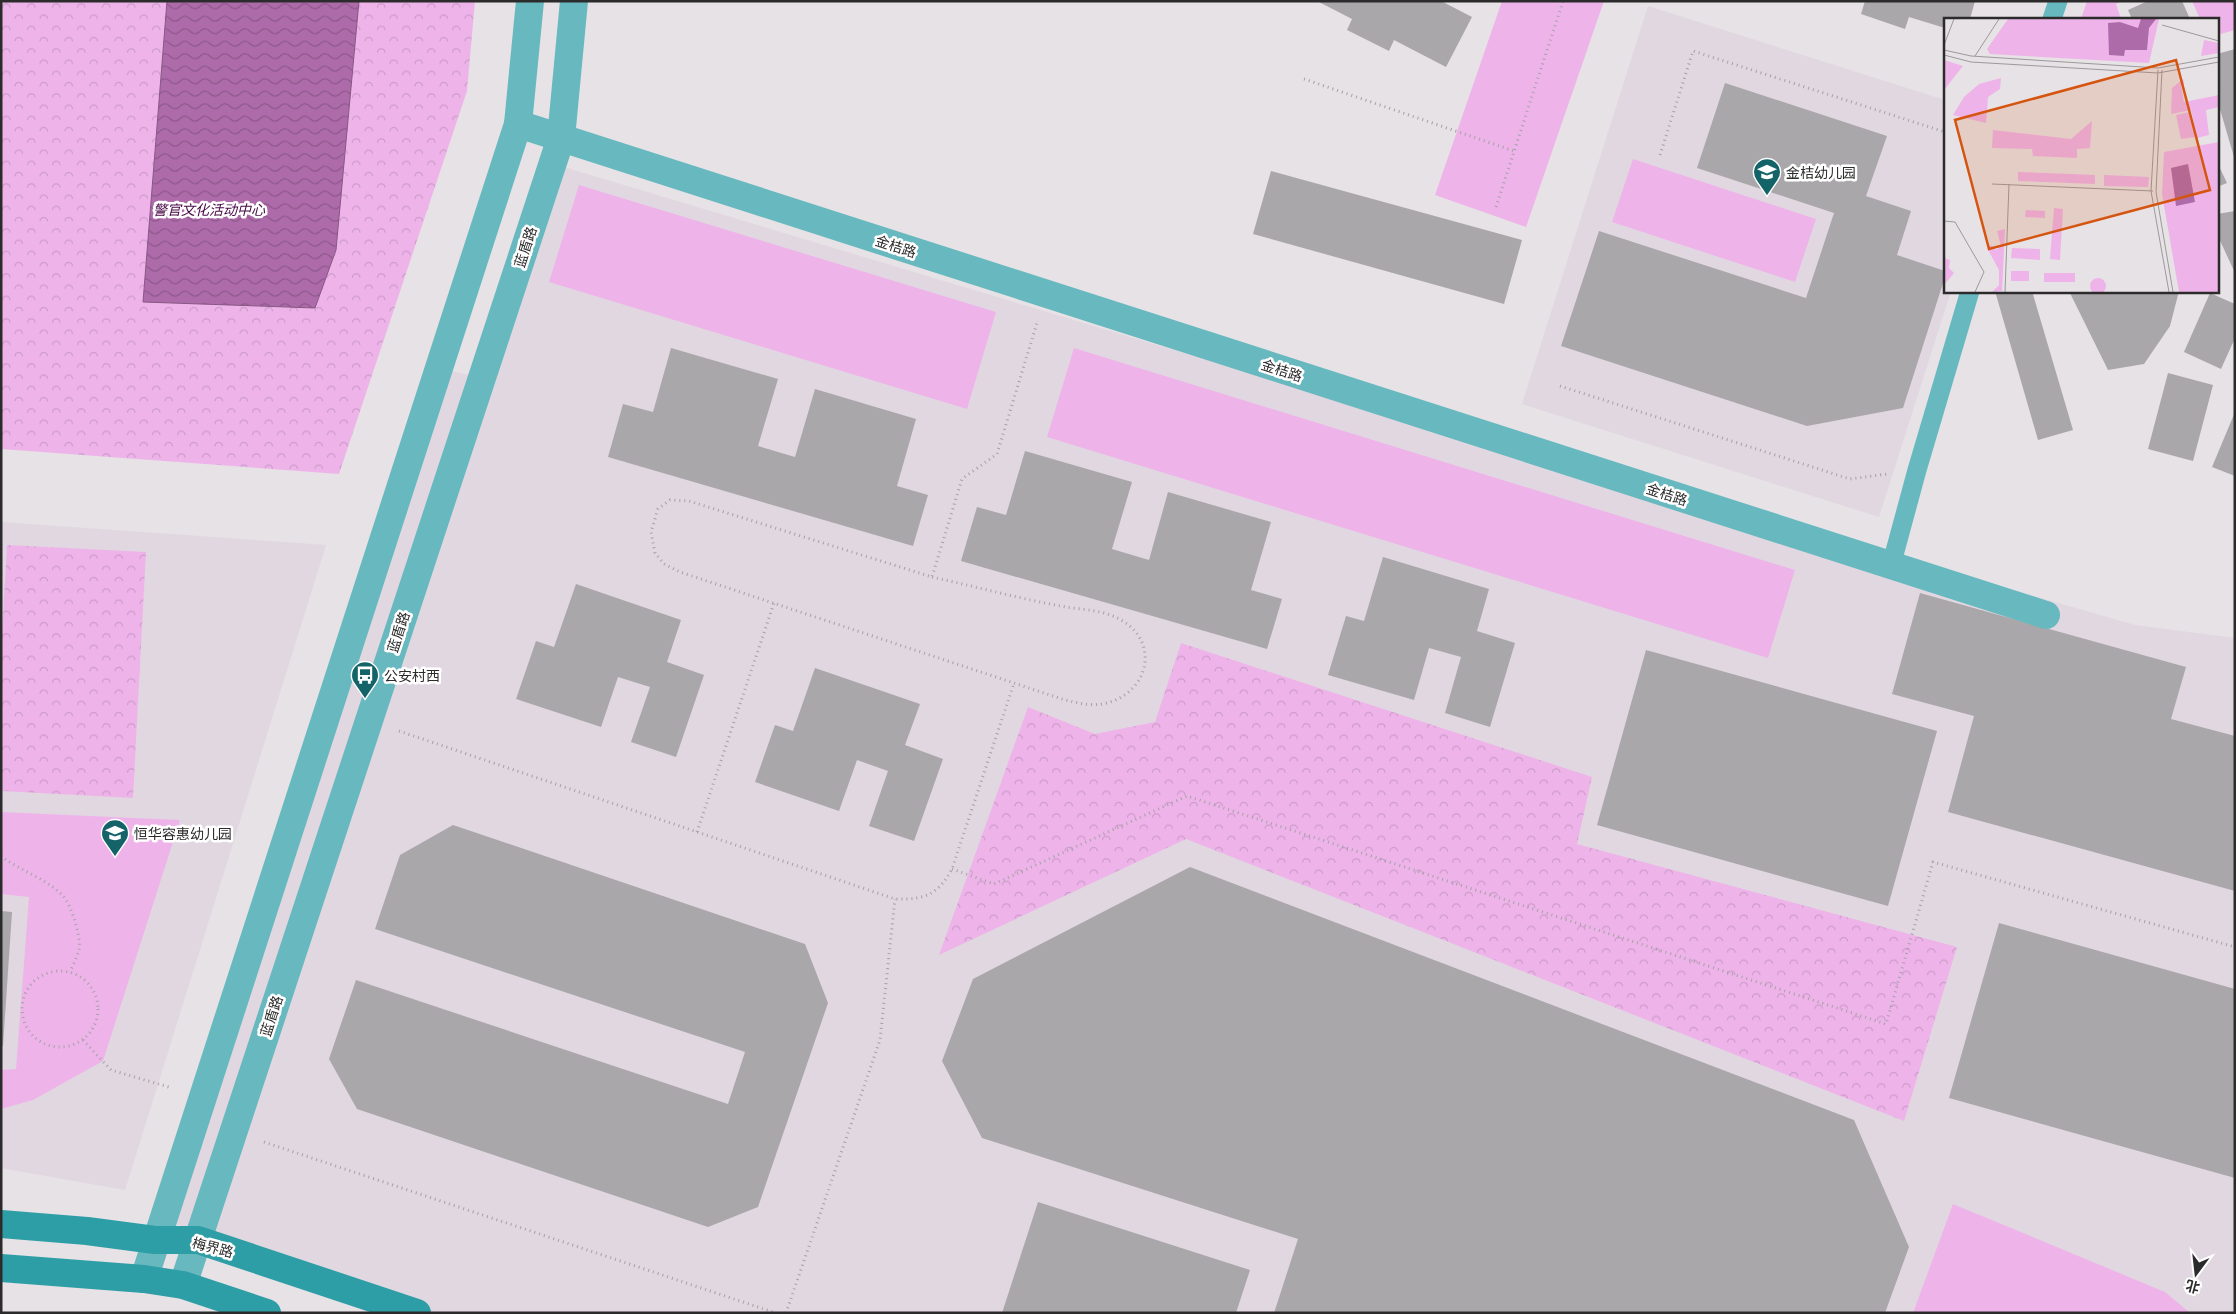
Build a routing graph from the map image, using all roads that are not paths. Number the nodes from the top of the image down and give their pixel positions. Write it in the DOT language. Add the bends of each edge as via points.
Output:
graph roads {
  1 [pos="530,1"];
  2 [pos="574,1"];
  3 [pos="2058,1"];
  4 [pos="2052,18"];
  5 [pos="518,124"];
  6 [pos="561,138"];
  7 [pos="1970,292"];
  8 [pos="1891,566"];
  9 [pos="2046,616"];
  10 [pos="1,1224"];
  11 [pos="155,1240"];
  12 [pos="198,1240"];
  13 [pos="1,1268"];
  14 [pos="144,1279"];
  15 [pos="183,1284"];
  16 [pos="267,1313"];
  17 [pos="417,1313"];
  1 -- 5 [label="street"];
  2 -- 6 [label="street, 蓝盾路"];
  3 -- 4 [label="lane"];
  5 -- 6 [label="street, 金桔路"];
  5 -- 11 [label="street"];
  6 -- 8 [label="street, 金桔路"];
  6 -- 12 [label="street, 蓝盾路"];
  7 -- 8 [label="lane"];
  8 -- 9 [label="street, 金桔路"];
  10 -- 11 [label="main road, 梅界路"];
  11 -- 12 [label="main road, 梅界路"];
  11 -- 14 [label="street"];
  12 -- 15 [label="street, 蓝盾路"];
  12 -- 17 [label="main road, 梅界路"];
  13 -- 14 [label="main road"];
  14 -- 15 [label="main road"];
  15 -- 16 [label="main road"];
}
